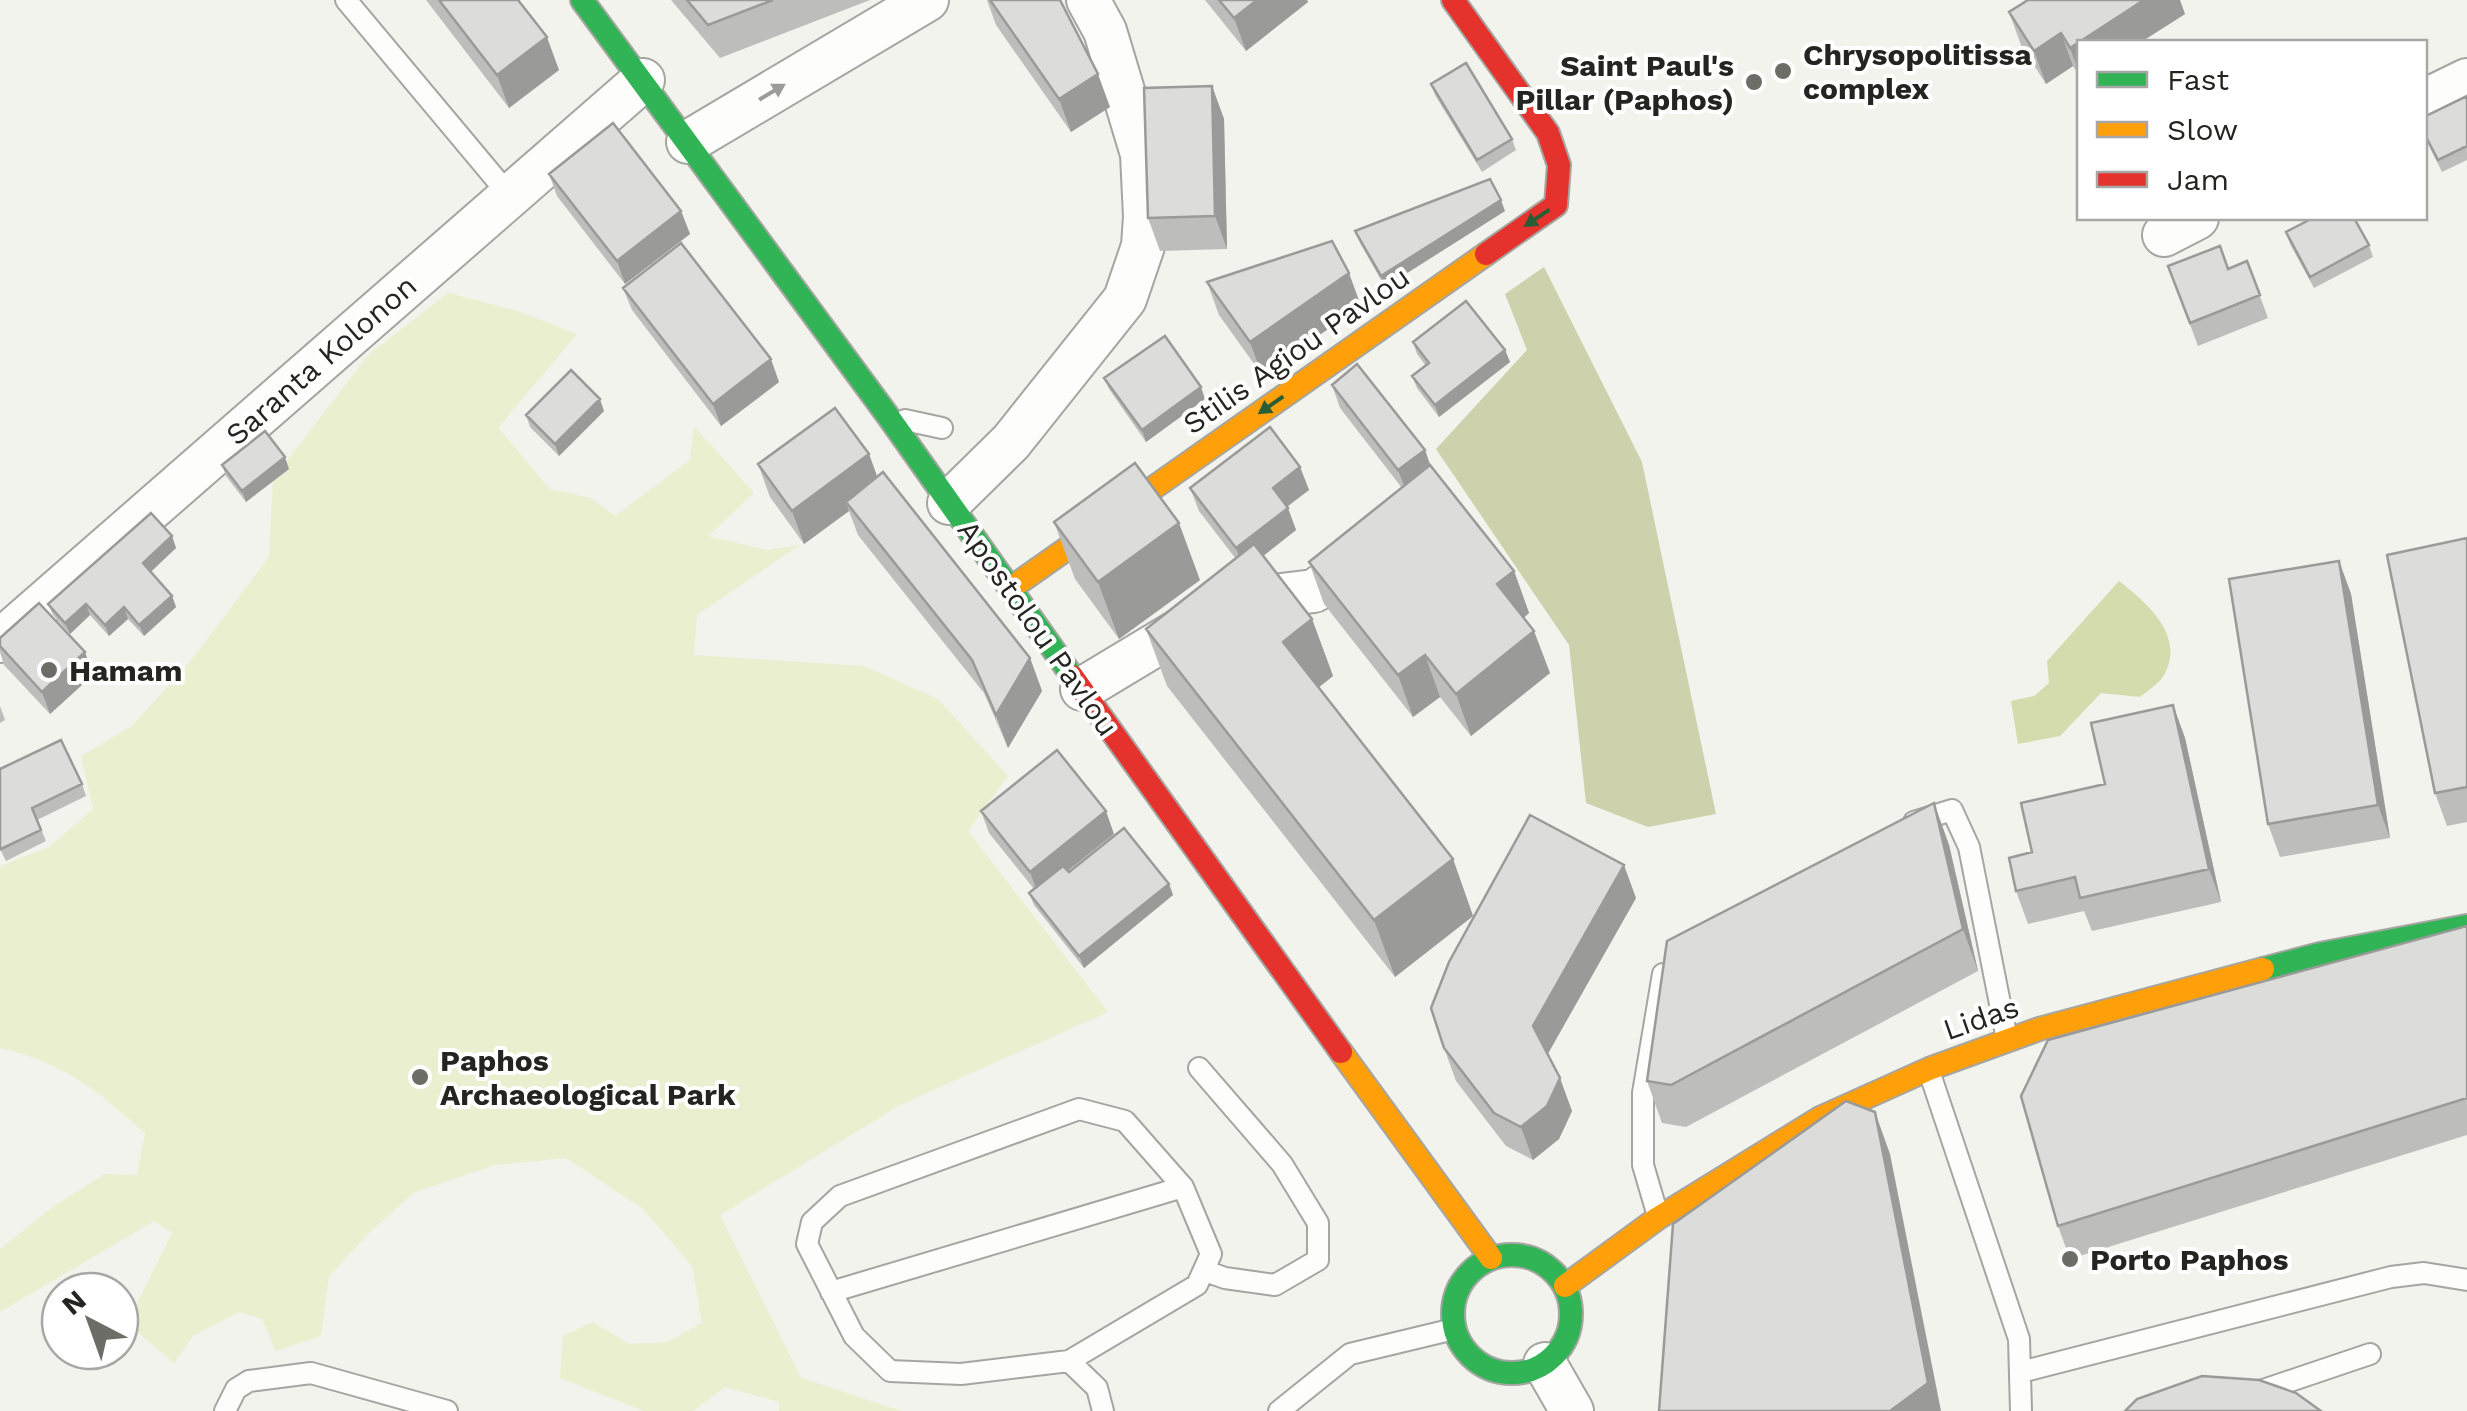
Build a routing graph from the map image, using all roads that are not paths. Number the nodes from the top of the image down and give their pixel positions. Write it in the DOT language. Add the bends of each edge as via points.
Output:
graph roads {
  1 [pos="346,0"];
  2 [pos="582,0"];
  3 [pos="927,0"];
  4 [pos="1088,0"];
  5 [pos="1453,0"];
  6 [pos="643,80"];
  7 [pos="2467,80"];
  8 [pos="2427,100"];
  9 [pos="688,142"];
  10 [pos="510,196"];
  11 [pos="888,416"];
  12 [pos="942,428"];
  13 [pos="950,503"];
  14 [pos="1402,530"];
  15 [pos="1012,588"];
  16 [pos="0,641"];
  17 [pos="1082,689"];
  18 [pos="1899,827"];
  19 [pos="2467,926"];
  20 [pos="1668,948"];
  21 [pos="2007,1040"];
  22 [pos="1200,1068"];
  23 [pos="1929,1069"];
  24 [pos="1183,1187"];
  25 [pos="1658,1218"];
  26 [pos="1491,1258"];
  27 [pos="1205,1271"];
  28 [pos="2467,1280"];
  29 [pos="1565,1286"];
  30 [pos="831,1292"];
  31 [pos="1454,1329"];
  32 [pos="2370,1354"];
  33 [pos="1069,1361"];
  34 [pos="1545,1364"];
  35 [pos="2021,1372"];
  36 [pos="225,1411"];
  37 [pos="447,1411"];
  38 [pos="1103,1411"];
  39 [pos="1279,1411"];
  40 [pos="1572,1411"];
  41 [pos="2021,1411"];
  42 [pos="2200,1411"];
  1 -- 10 [label="lane"];
  2 -- 6 [label="main road, Apostolou Pavlou"];
  9 -- 3 [label="street, one-way"];
  4 -- 13 [label="street" via="1105,30 1142,154 1142,246 1125,299 1011,442"];
  5 -- 15 [label="main road, Stilis Agiou Pavlou, one-way" via="1548,133 1559,165 1556,205"];
  6 -- 9 [label="main road, Apostolou Pavlou"];
  6 -- 10 [label="street, Saranta Kolonon"];
  7 -- 8 [label="street"];
  9 -- 11 [label="main road, Apostolou Pavlou"];
  10 -- 16 [label="street, Saranta Kolonon"];
  11 -- 12 [label="lane"];
  11 -- 13 [label="main road, Apostolou Pavlou"];
  13 -- 15 [label="main road, Apostolou Pavlou"];
  14 -- 17 [label="street" via="1314,592 1205,615"];
  15 -- 17 [label="main road, Apostolou Pavlou"];
  17 -- 26 [label="main road, Apostolou Pavlou"];
  18 -- 21 [label="lane" via="1952,810 1968,847"];
  19 -- 21 [label="main road, Lidas" via="2320,954"];
  20 -- 25 [label="lane" via="1643,1093 1643,1166"];
  21 -- 23 [label="main road, Lidas"];
  22 -- 27 [label="lane" via="1282,1164 1318,1223 1318,1260 1275,1285"];
  23 -- 25 [label="main road, Lidas" via="1820,1118"];
  23 -- 35 [label="lane" via="2013,1316"];
  24 -- 27 [label="lane" via="1211,1254"];
  24 -- 30 [label="lane"];
  24 -- 30 [label="lane" via="1125,1121 1079,1109 840,1196 812,1222 807,1244"];
  25 -- 29 [label="main road, Lidas"];
  26 -- 29 [label="main road" via="1541,1262"];
  26 -- 31 [label="main road" via="1456,1294"];
  27 -- 33 [label="lane" via="1197,1286"];
  28 -- 35 [label="lane" via="2424,1273 2391,1277"];
  29 -- 34 [label="main road" via="1570,1326"];
  30 -- 33 [label="lane" via="854,1336 890,1371 961,1374"];
  31 -- 34 [label="main road" via="1482,1366 1513,1373"];
  31 -- 39 [label="lane" via="1350,1354"];
  32 -- 42 [label="lane"];
  33 -- 38 [label="lane" via="1098,1388"];
  34 -- 40 [label="street"];
  35 -- 41 [label="lane"];
  36 -- 37 [label="lane" via="236,1389 249,1381 311,1373"];
}
